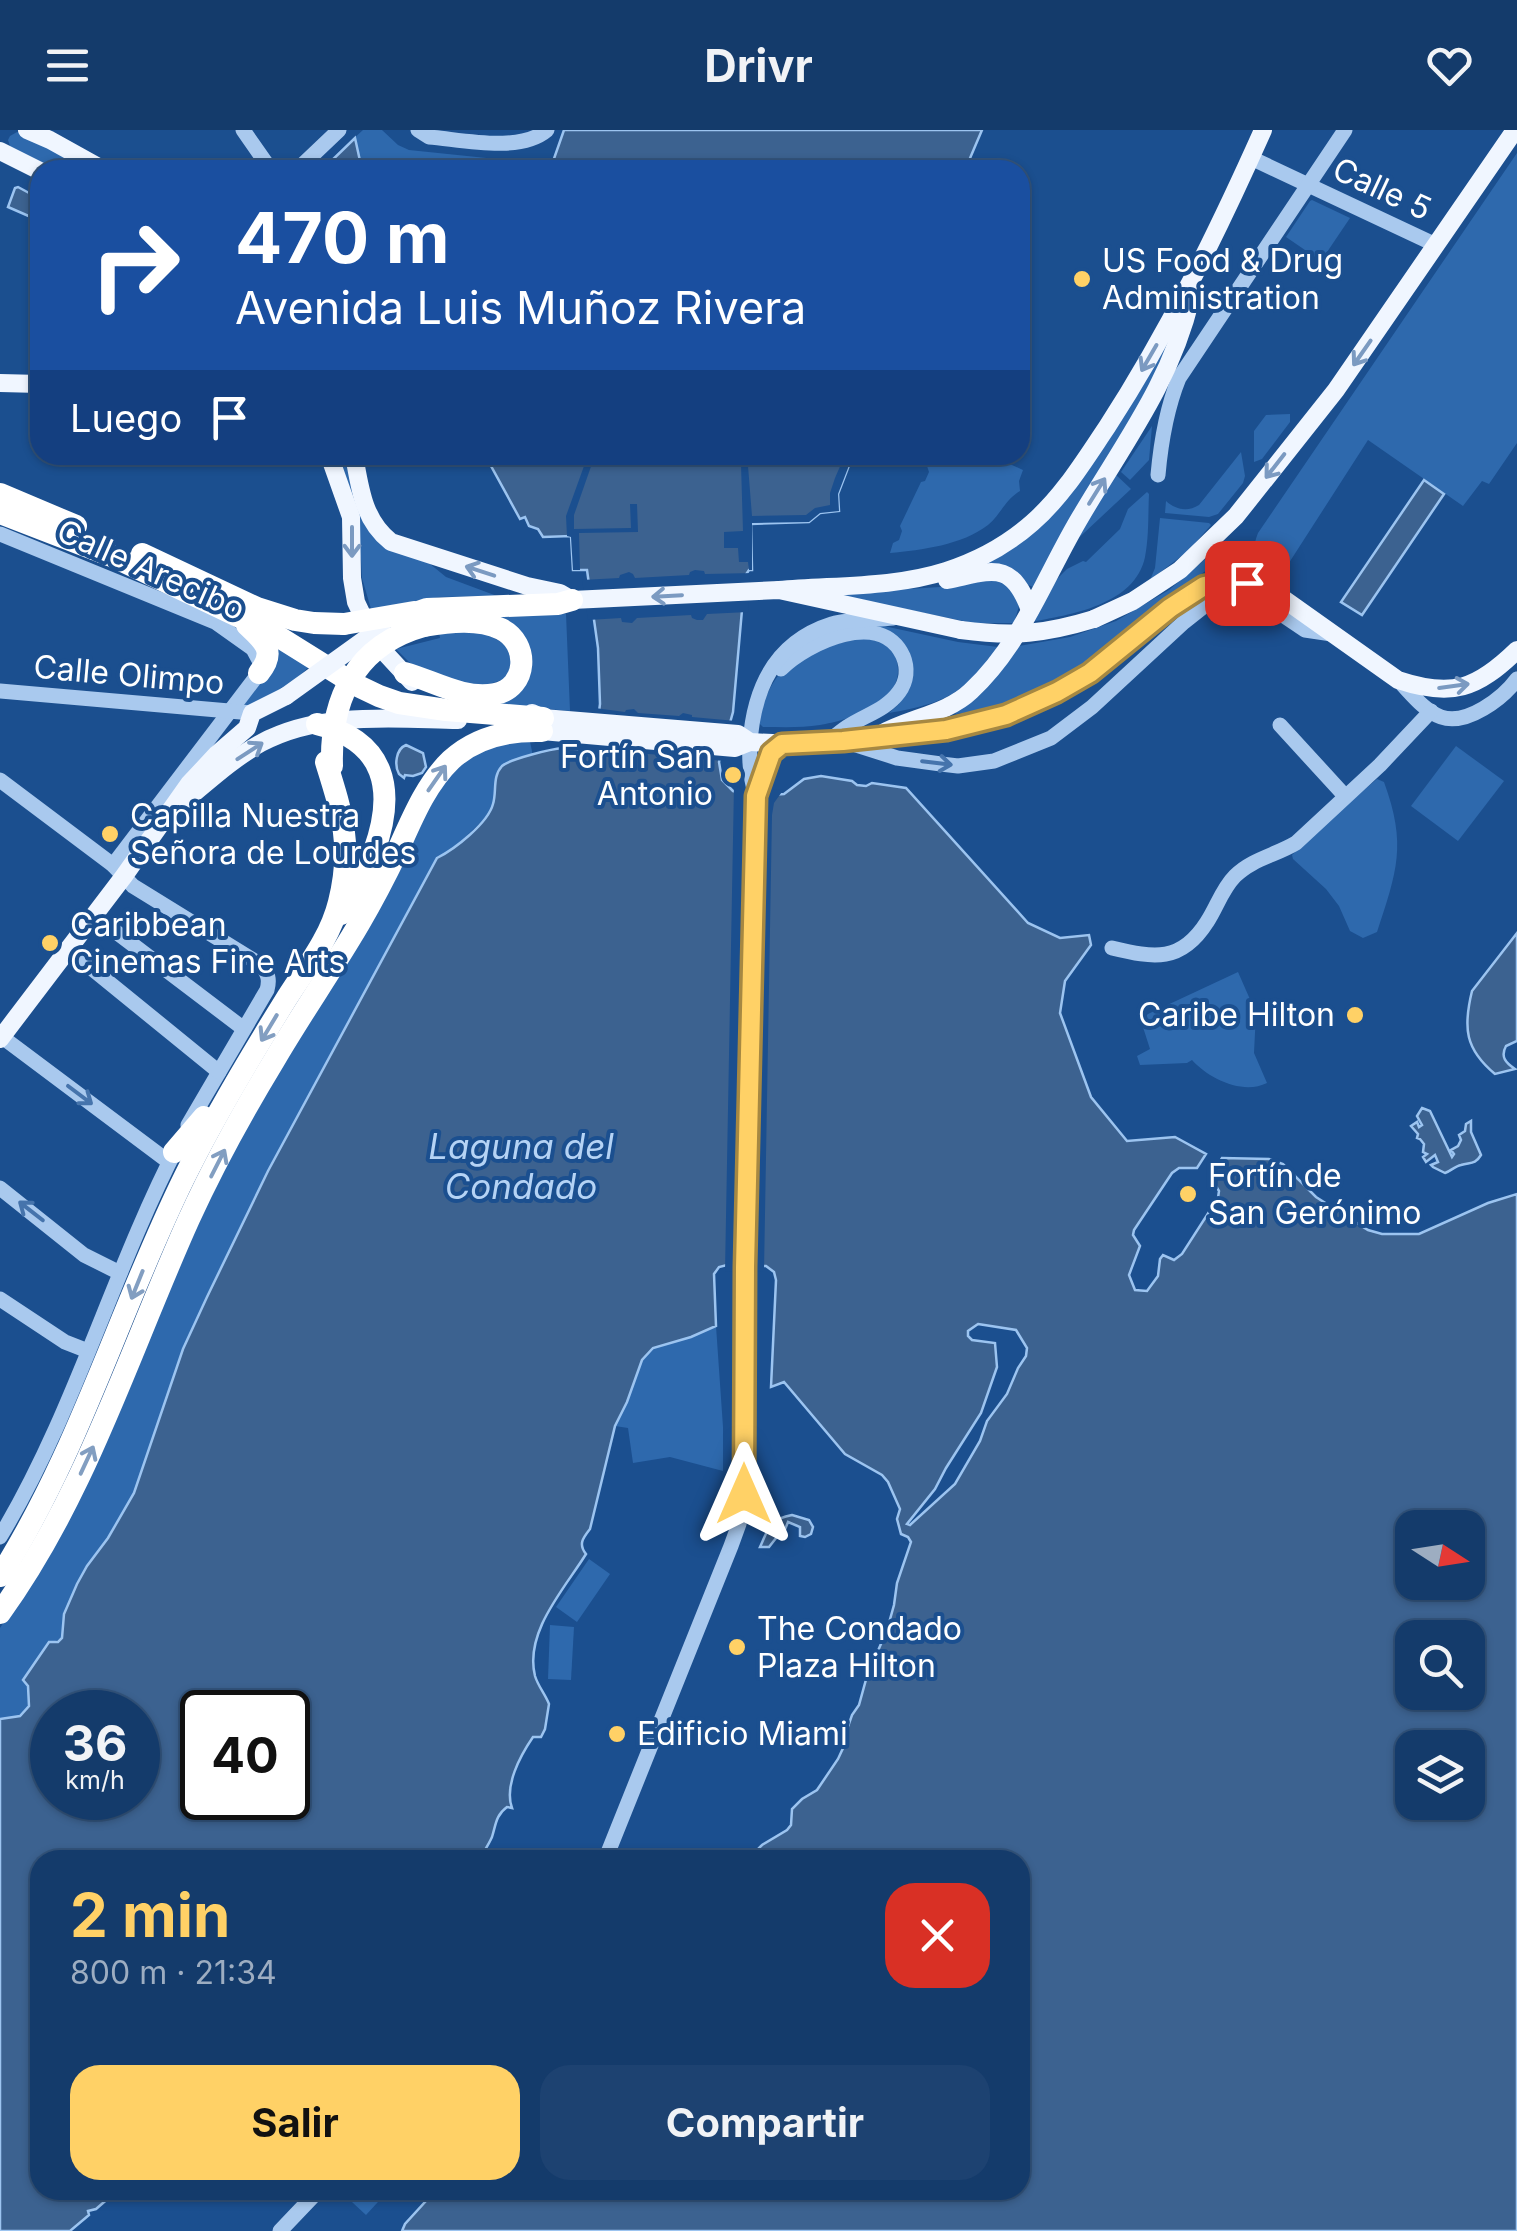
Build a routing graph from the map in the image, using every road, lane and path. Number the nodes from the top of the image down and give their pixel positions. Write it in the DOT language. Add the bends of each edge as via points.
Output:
graph roads {
  1 [pos="28,130"];
  2 [pos="243,130"];
  3 [pos="338,130"];
  4 [pos="418,130"];
  5 [pos="548,130"];
  6 [pos="1263,130"];
  7 [pos="1344,130"];
  8 [pos="1516,130"];
  9 [pos="0,151"];
  10 [pos="1250,158"];
  11 [pos="86,160"];
  12 [pos="264,160"];
  13 [pos="307,160"];
  14 [pos="30,166"];
  15 [pos="1308,185"];
  16 [pos="1436,245"];
  17 [pos="1197,273"];
  18 [pos="0,383"];
  19 [pos="30,384"];
  20 [pos="333,465"];
  21 [pos="356,465"];
  22 [pos="1158,474"];
  23 [pos="0,494"];
  24 [pos="0,512"];
  25 [pos="0,534"];
  26 [pos="909,580"];
  27 [pos="770,590"];
  28 [pos="572,600"];
  29 [pos="1030,610"];
  30 [pos="238,616"];
  31 [pos="897,618"];
  32 [pos="419,619"];
  33 [pos="382,627"];
  34 [pos="1332,634"];
  35 [pos="1517,650"];
  36 [pos="259,673"];
  37 [pos="404,674"];
  38 [pos="1517,678"];
  39 [pos="1398,680"];
  40 [pos="0,691"];
  41 [pos="760,691"];
  42 [pos="230,711"];
  43 [pos="1431,711"];
  44 [pos="252,713"];
  45 [pos="317,724"];
  46 [pos="543,725"];
  47 [pos="1280,725"];
  48 [pos="874,738"];
  49 [pos="836,741"];
  50 [pos="741,742"];
  51 [pos="782,744"];
  52 [pos="331,771"];
  53 [pos="0,780"];
  54 [pos="756,796"];
  55 [pos="1344,796"];
  56 [pos="169,815"];
  57 [pos="119,871"];
  58 [pos="94,916"];
  59 [pos="332,925"];
  60 [pos="1112,948"];
  61 [pos="69,950"];
  62 [pos="244,1029"];
  63 [pos="1,1038"];
  64 [pos="231,1072"];
  65 [pos="172,1157"];
  66 [pos="0,1188"];
  67 [pos="120,1273"];
  68 [pos="0,1299"];
  69 [pos="88,1351"];
  70 [pos="0,1537"];
  71 [pos="0,1576"];
  72 [pos="0,1614"];
  73 [pos="609,1850"];
  74 [pos="309,2200"];
  75 [pos="280,2231"];
  1 -- 11 [label="main road"];
  2 -- 12 [label="street"];
  3 -- 13 [label="street"];
  4 -- 5 [label="street" via="429,137 518,143"];
  6 -- 10 [label="main road"];
  7 -- 15 [label="street"];
  8 -- 16 [label="main road"];
  9 -- 14 [label="main road"];
  10 -- 15 [label="street, Calle 5"];
  10 -- 17 [label="main road"];
  15 -- 16 [label="street, Calle 5"];
  15 -- 22 [label="street" via="1179,378"];
  16 -- 31 [label="main road, one-way, bridge" via="1336,390 1221,533 1180,570 1094,618 1032,634"];
  17 -- 26 [label="main road, one-way" via="1126,398 1051,505 1003,546"];
  29 -- 17 [label="main road, one-way" via="1155,397"];
  18 -- 19 [label="main road"];
  20 -- 37 [label="main road, one-way" via="351,517 356,602 376,642"];
  28 -- 21 [label="main road, one-way" via="391,542 373,524"];
  23 -- 32 [label="highway, bridge" via="295,620"];
  24 -- 30 [label="highway" via="114,556"];
  25 -- 36 [label="street, Calle Arecibo" via="215,622 253,649"];
  26 -- 27 [label="main road"];
  26 -- 29 [label="main road" via="1006,574"];
  27 -- 28 [label="main road, one-way"];
  27 -- 31 [label="main road"];
  28 -- 32 [label="highway" via="442,608"];
  29 -- 48 [label="main road" via="970,692"];
  30 -- 36 [label="highway" via="265,642 268,660"];
  30 -- 46 [label="highway" via="379,696"];
  31 -- 41 [label="street" via="834,623 813,632 776,660"];
  32 -- 33 [label="highway, bridge"];
  32 -- 37 [label="highway" via="499,628 516,643 520,671 493,694 458,692"];
  32 -- 52 [label="highway, bridge" via="375,649 354,675 338,710"];
  33 -- 44 [label="main road, bridge"];
  33 -- 52 [label="highway, bridge" via="350,658 334,688"];
  34 -- 39 [label="main road"];
  34 -- 48 [label="main road" via="1274,592 1238,582 1204,586 1057,692 1006,715"];
  49 -- 34 [label="street, one-way" via="958,766 994,761 1051,738 1184,622 1224,596 1252,598 1305,630"];
  39 -- 35 [label="main road, one-way" via="1456,688 1492,674"];
  36 -- 42 [label="street"];
  37 -- 46 [label="main road" via="446,698 530,712"];
  38 -- 43 [label="street" via="1497,701 1465,716 1444,719"];
  39 -- 43 [label="street"];
  40 -- 42 [label="street, Calle Olimpo"];
  41 -- 49 [label="street" via="823,640 858,633 892,641 906,661 900,691"];
  41 -- 50 [label="street"];
  42 -- 44 [label="street, Calle Olimpo"];
  42 -- 57 [label="street"];
  43 -- 55 [label="street"];
  44 -- 56 [label="main road" via="247,728 202,768"];
  45 -- 46 [label="main road"];
  56 -- 45 [label="main road, one-way" via="250,750"];
  45 -- 59 [label="highway" via="364,746 386,796 362,883"];
  46 -- 50 [label="main road"];
  72 -- 46 [label="highway, one-way" via="68,1501 229,1140 378,890 422,800 442,770 474,743"];
  47 -- 55 [label="street"];
  48 -- 49 [label="main road"];
  49 -- 51 [label="main road"];
  50 -- 51 [label="main road"];
  50 -- 54 [label="street"];
  51 -- 54 [label="street" via="771,753"];
  52 -- 59 [label="highway" via="346,842"];
  53 -- 57 [label="street"];
  54 -- 73 [label="street" via="744,1494 739,1524"];
  55 -- 60 [label="street" via="1296,843 1234,876 1192,942 1158,956"];
  56 -- 57 [label="main road"];
  57 -- 58 [label="main road"];
  57 -- 62 [label="street" via="261,965 270,981"];
  58 -- 61 [label="main road"];
  58 -- 62 [label="street"];
  59 -- 64 [label="highway, one-way"];
  61 -- 63 [label="main road"];
  61 -- 64 [label="street"];
  62 -- 64 [label="street"];
  63 -- 65 [label="street, one-way"];
  64 -- 65 [label="highway"];
  64 -- 71 [label="highway, one-way" via="72,1442"];
  65 -- 67 [label="street"];
  67 -- 66 [label="street, one-way" via="84,1255"];
  67 -- 69 [label="street"];
  68 -- 69 [label="street"];
  69 -- 70 [label="street"];
  74 -- 75 [label="street"];
}
